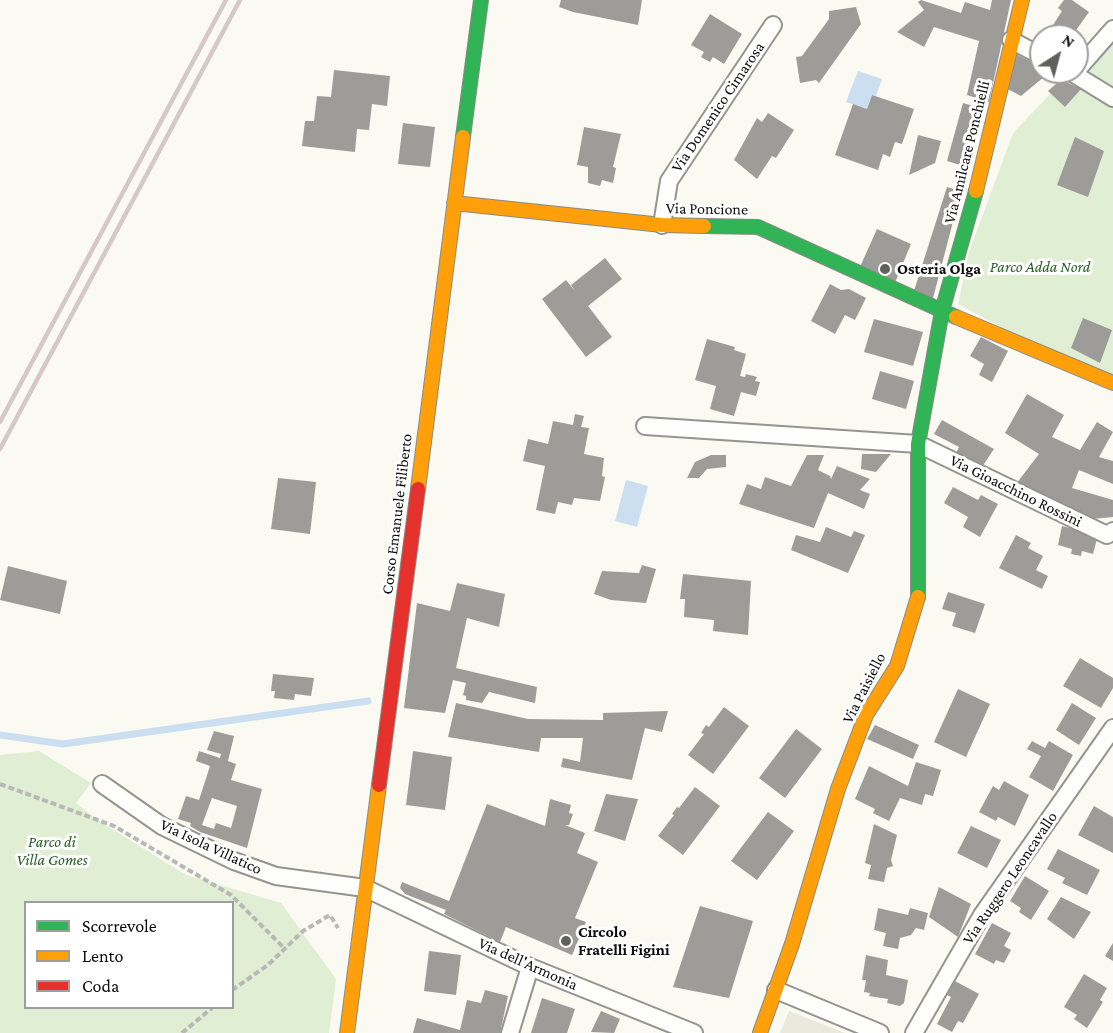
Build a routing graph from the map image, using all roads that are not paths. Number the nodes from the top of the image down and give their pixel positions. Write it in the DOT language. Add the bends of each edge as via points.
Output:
graph roads {
  1 [pos="481,0"];
  2 [pos="1022,0"];
  3 [pos="773,25"];
  4 [pos="1113,29"];
  5 [pos="1011,40"];
  6 [pos="1029,50"];
  7 [pos="1089,55"];
  8 [pos="1089,82"];
  9 [pos="1113,98"];
  10 [pos="454,203"];
  11 [pos="662,225"];
  12 [pos="942,311"];
  13 [pos="1113,383"];
  14 [pos="645,426"];
  15 [pos="918,444"];
  16 [pos="1113,531"];
  17 [pos="1113,728"];
  18 [pos="102,784"];
  19 [pos="365,888"];
  20 [pos="530,967"];
  21 [pos="776,990"];
  22 [pos="347,1033"];
  23 [pos="510,1033"];
  24 [pos="694,1033"];
  25 [pos="760,1033"];
  26 [pos="880,1033"];
  27 [pos="914,1033"];
  1 -- 10 [label="street, Corso Emanuele Filiberto"];
  2 -- 5 [label="street, Via Amilcare Ponchielli"];
  3 -- 11 [label="street, Via Domenico Cimarosa" via="669,181"];
  4 -- 7 [label="street"];
  5 -- 6 [label="street"];
  5 -- 12 [label="street, Via Amilcare Ponchielli" via="990,140"];
  8 -- 9 [label="street"];
  10 -- 11 [label="street, Via Poncione"];
  10 -- 19 [label="street, Corso Emanuele Filiberto"];
  11 -- 12 [label="street, Via Poncione" via="758,227"];
  12 -- 13 [label="street, Via Poncione"];
  12 -- 15 [label="street, Via Paisiello"];
  14 -- 15 [label="street"];
  15 -- 16 [label="street, Via Gioacchino Rossini" via="1107,535"];
  15 -- 21 [label="street, Via Paisiello" via="921,590 897,666 866,715 838,789"];
  17 -- 27 [label="street, Via Ruggero Leoncavallo" via="982,915"];
  18 -- 19 [label="street, Via Isola Villatico" via="162,826 234,861 276,876"];
  19 -- 20 [label="street, Via dell'Armonia"];
  19 -- 22 [label="street, Corso Emanuele Filiberto"];
  20 -- 23 [label="street"];
  20 -- 24 [label="street, Via dell'Armonia"];
  21 -- 25 [label="street, Via Paisiello"];
  21 -- 26 [label="street"];
}
